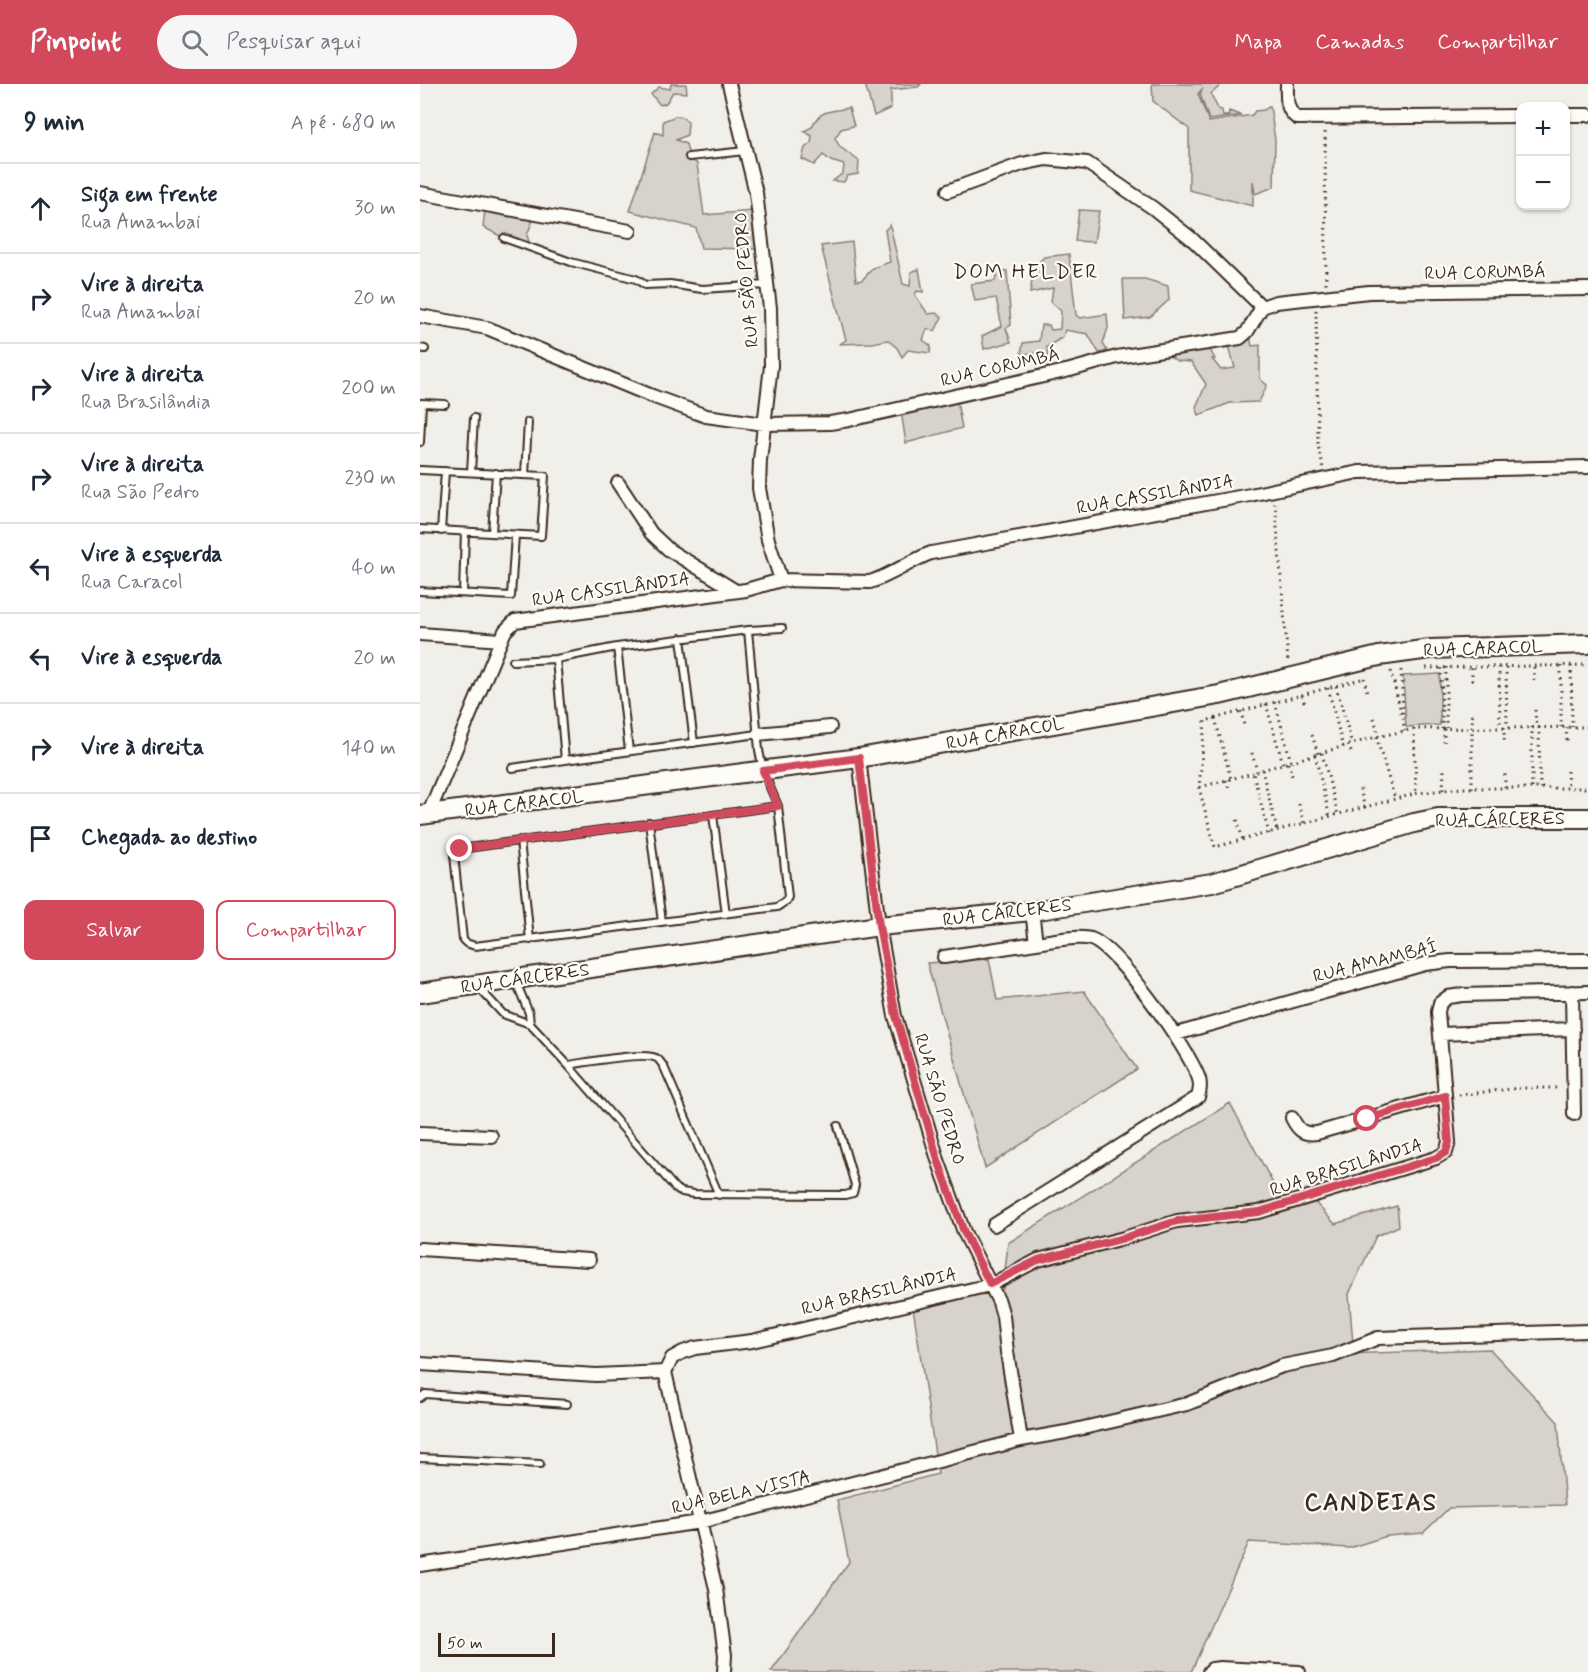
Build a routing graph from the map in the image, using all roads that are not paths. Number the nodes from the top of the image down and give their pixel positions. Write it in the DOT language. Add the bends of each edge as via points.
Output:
graph roads {
  1 [pos="729,84"];
  2 [pos="1287,84"];
  3 [pos="1570,115"];
  4 [pos="1588,115"];
  5 [pos="1516,116"];
  6 [pos="746,151"];
  7 [pos="689,157"];
  8 [pos="948,190"];
  9 [pos="420,193"];
  10 [pos="630,231"];
  11 [pos="504,238"];
  12 [pos="768,285"];
  13 [pos="1588,289"];
  14 [pos="1262,307"];
  15 [pos="420,316"];
  16 [pos="421,403"];
  17 [pos="445,404"];
  18 [pos="474,418"];
  19 [pos="528,422"];
  20 [pos="764,424"];
  21 [pos="420,442"];
  22 [pos="1588,467"];
  23 [pos="420,470"];
  24 [pos="445,471"];
  25 [pos="471,472"];
  26 [pos="496,473"];
  27 [pos="525,475"];
  28 [pos="618,483"];
  29 [pos="420,529"];
  30 [pos="441,531"];
  31 [pos="465,532"];
  32 [pos="492,533"];
  33 [pos="515,535"];
  34 [pos="781,580"];
  35 [pos="420,591"];
  36 [pos="736,591"];
  37 [pos="463,594"];
  38 [pos="782,628"];
  39 [pos="748,630"];
  40 [pos="420,634"];
  41 [pos="681,638"];
  42 [pos="501,640"];
  43 [pos="1588,644"];
  44 [pos="617,647"];
  45 [pos="556,659"];
  46 [pos="513,661"];
  47 [pos="830,728"];
  48 [pos="758,734"];
  49 [pos="694,743"];
  50 [pos="629,751"];
  51 [pos="859,758"];
  52 [pos="565,760"];
  53 [pos="512,768"];
  54 [pos="763,771"];
  55 [pos="778,806"];
  56 [pos="712,814"];
  57 [pos="424,815"];
  58 [pos="1588,818"];
  59 [pos="650,822"];
  60 [pos="519,840"];
  61 [pos="1032,911"];
  62 [pos="726,914"];
  63 [pos="662,922"];
  64 [pos="879,926"];
  65 [pos="530,940"];
  66 [pos="1036,943"];
  67 [pos="944,957"];
  68 [pos="1588,960"];
  69 [pos="514,980"];
  70 [pos="476,985"];
  71 [pos="1572,992"];
  72 [pos="1588,992"];
  73 [pos="420,993"];
  74 [pos="530,1024"];
  75 [pos="1573,1029"];
  76 [pos="1176,1034"];
  77 [pos="1440,1034"];
  78 [pos="568,1065"];
  79 [pos="1445,1096"];
  80 [pos="1574,1114"];
  81 [pos="1292,1118"];
  82 [pos="838,1126"];
  83 [pos="420,1133"];
  84 [pos="491,1136"];
  85 [pos="719,1195"];
  86 [pos="994,1225"];
  87 [pos="420,1249"];
  88 [pos="589,1260"];
  89 [pos="990,1284"];
  90 [pos="1588,1331"];
  91 [pos="420,1364"];
  92 [pos="665,1372"];
  93 [pos="420,1398"];
  94 [pos="567,1404"];
  95 [pos="1021,1440"];
  96 [pos="420,1458"];
  97 [pos="540,1464"];
  98 [pos="700,1522"];
  99 [pos="420,1565"];
  100 [pos="724,1672"];
  101 [pos="1209,1672"];
  102 [pos="1299,1672"];
  1 -- 6 [label="street, RUA SÃO PEDRO"];
  2 -- 5 [label="street" via="1288,106 1297,118"];
  3 -- 4 [label="street"];
  6 -- 7 [label="lane"];
  6 -- 12 [label="street, RUA SÃO PEDRO" via="756,193"];
  8 -- 14 [label="street" via="1046,159 1087,163 1176,226"];
  9 -- 10 [label="street"];
  11 -- 12 [label="lane" via="645,285 702,289"];
  12 -- 20 [label="street, RUA SÃO PEDRO" via="771,366"];
  13 -- 14 [label="street, RUA CORUMBÁ" via="1369,292 1276,302"];
  14 -- 20 [label="street, RUA CORUMBÁ" via="1240,338 1117,357 849,420"];
  15 -- 20 [label="street, RUA CORUMBÁ" via="487,328 706,416"];
  16 -- 17 [label="lane"];
  16 -- 21 [label="lane"];
  18 -- 25 [label="lane"];
  19 -- 27 [label="lane"];
  20 -- 34 [label="street, RUA SÃO PEDRO" via="759,488 768,540"];
  22 -- 34 [label="street, RUA CASSILÂNDIA" via="1359,472 931,553 870,582"];
  23 -- 24 [label="lane"];
  24 -- 25 [label="lane"];
  24 -- 30 [label="lane"];
  25 -- 26 [label="lane"];
  26 -- 27 [label="lane"];
  26 -- 32 [label="lane"];
  27 -- 33 [label="lane" via="545,476 541,536"];
  28 -- 36 [label="street, RUA CASSILÂNDIA" via="651,533 669,550"];
  29 -- 30 [label="lane"];
  30 -- 31 [label="lane"];
  31 -- 32 [label="lane"];
  31 -- 37 [label="lane"];
  32 -- 33 [label="lane"];
  33 -- 37 [label="lane" via="511,596"];
  34 -- 36 [label="street, RUA CASSILÂNDIA"];
  35 -- 37 [label="lane"];
  36 -- 42 [label="street, RUA CASSILÂNDIA" via="521,619 509,625"];
  38 -- 39 [label="lane"];
  39 -- 41 [label="lane"];
  39 -- 48 [label="lane"];
  40 -- 42 [label="street"];
  41 -- 44 [label="lane"];
  41 -- 49 [label="lane"];
  42 -- 57 [label="street, RUA CASSILÂNDIA"];
  43 -- 51 [label="street, RUA CARACOL" via="1430,649 1379,656 1219,694"];
  44 -- 45 [label="lane"];
  44 -- 50 [label="lane"];
  45 -- 46 [label="lane"];
  45 -- 52 [label="lane"];
  47 -- 48 [label="street"];
  48 -- 49 [label="lane"];
  48 -- 54 [label="lane"];
  49 -- 50 [label="lane"];
  50 -- 52 [label="lane"];
  51 -- 54 [label="street, RUA CARACOL"];
  51 -- 64 [label="street, RUA SÃO PEDRO"];
  52 -- 53 [label="lane"];
  54 -- 55 [label="lane"];
  54 -- 57 [label="street, RUA CARACOL"];
  55 -- 56 [label="lane"];
  55 -- 62 [label="lane" via="788,897 777,907"];
  56 -- 59 [label="lane"];
  56 -- 62 [label="lane"];
  58 -- 61 [label="street, RUA CÁRCERES" via="1438,818 1212,883"];
  59 -- 60 [label="lane"];
  59 -- 63 [label="lane"];
  60 -- 65 [label="lane"];
  60 -- 65 [label="lane" via="460,849 454,855 463,940 475,946"];
  61 -- 64 [label="street, RUA CÁRCERES"];
  61 -- 66 [label="street"];
  62 -- 63 [label="lane"];
  63 -- 65 [label="lane"];
  64 -- 69 [label="street, RUA CÁRCERES"];
  64 -- 89 [label="street, RUA SÃO PEDRO" via="896,1016 938,1160 964,1232"];
  66 -- 67 [label="street"];
  66 -- 76 [label="street" via="1084,938 1102,945"];
  68 -- 76 [label="street, RUA AMAMBAÍ" via="1425,964"];
  69 -- 70 [label="street, RUA CÁRCERES"];
  69 -- 74 [label="lane" via="529,1012"];
  70 -- 73 [label="street, RUA CÁRCERES"];
  70 -- 74 [label="lane" via="503,1014"];
  71 -- 72 [label="street"];
  71 -- 75 [label="street"];
  71 -- 77 [label="street" via="1448,997 1440,1003 1438,1012"];
  74 -- 78 [label="lane"];
  75 -- 77 [label="street"];
  75 -- 80 [label="street"];
  76 -- 86 [label="street" via="1199,1078 1198,1097"];
  77 -- 79 [label="street"];
  78 -- 85 [label="lane" via="675,1188"];
  78 -- 85 [label="lane" via="630,1056 657,1058 664,1066"];
  79 -- 81 [label="street" via="1317,1133 1303,1133"];
  79 -- 89 [label="street, RUA BRASILÂNDIA" via="1449,1142 1446,1152 1436,1158 1259,1212 1177,1221 1038,1260"];
  82 -- 85 [label="lane" via="855,1185 853,1193"];
  83 -- 84 [label="street"];
  87 -- 88 [label="street"];
  89 -- 92 [label="street, RUA BRASILÂNDIA" via="752,1341 695,1348 672,1358"];
  89 -- 95 [label="street, RUA SÃO PEDRO" via="1004,1316"];
  90 -- 95 [label="street, RUA BELA VISTA" via="1378,1338 1332,1356 1282,1366 1187,1404"];
  91 -- 92 [label="street" via="596,1375"];
  92 -- 98 [label="street"];
  93 -- 94 [label="lane" via="425,1394"];
  95 -- 98 [label="street, RUA BELA VISTA"];
  96 -- 97 [label="lane"];
  98 -- 99 [label="street, RUA BELA VISTA"];
  98 -- 100 [label="street" via="722,1623"];
  101 -- 102 [label="street" via="1220,1668"];
}
